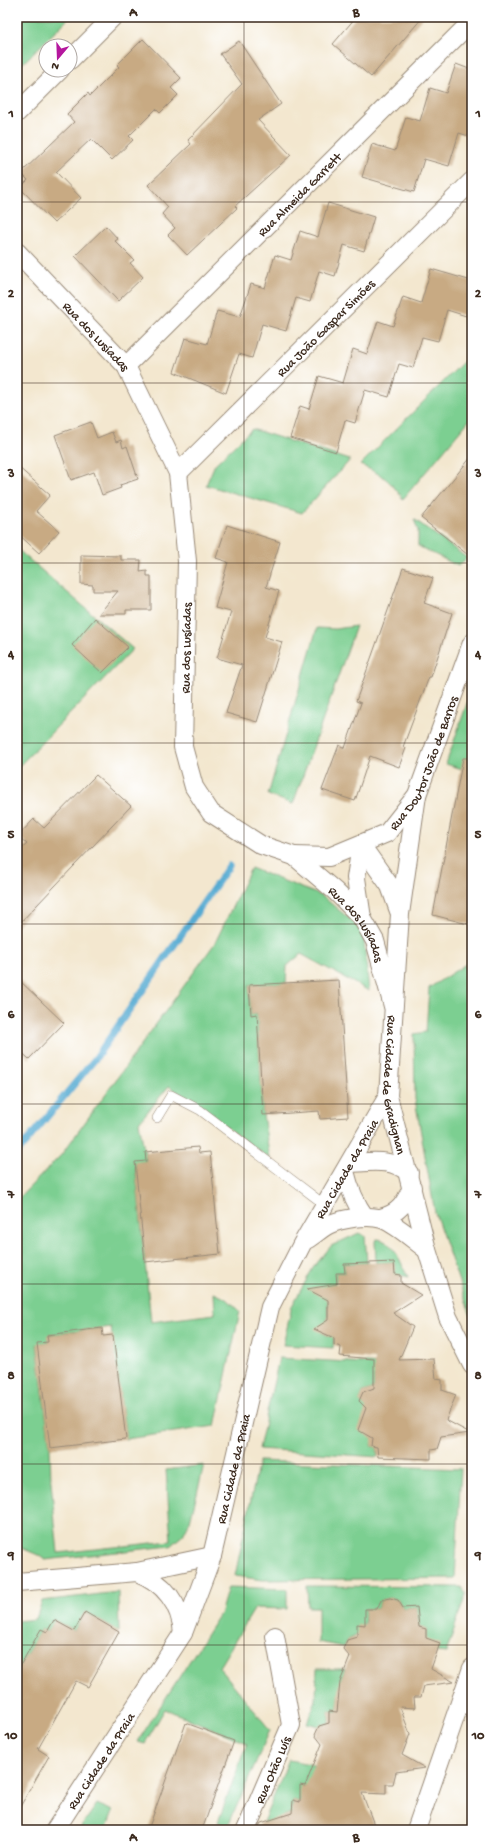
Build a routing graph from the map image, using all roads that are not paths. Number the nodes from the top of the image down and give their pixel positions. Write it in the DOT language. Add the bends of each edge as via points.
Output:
graph roads {
  1 [pos="113,17"];
  2 [pos="472,22"];
  3 [pos="78,52"];
  4 [pos="52,78"];
  5 [pos="17,113"];
  6 [pos="472,181"];
  7 [pos="17,252"];
  8 [pos="126,366"];
  9 [pos="178,473"];
  10 [pos="472,642"];
  11 [pos="417,795"];
  12 [pos="361,845"];
  13 [pos="294,856"];
  14 [pos="400,914"];
  15 [pos="362,918"];
  16 [pos="393,1006"];
  17 [pos="388,1096"];
  18 [pos="157,1118"];
  19 [pos="348,1167"];
  20 [pos="410,1180"];
  21 [pos="325,1205"];
  22 [pos="373,1218"];
  23 [pos="302,1244"];
  24 [pos="427,1250"];
  25 [pos="472,1365"];
  26 [pos="212,1556"];
  27 [pos="137,1572"];
  28 [pos="17,1582"];
  29 [pos="183,1633"];
  30 [pos="275,1636"];
  31 [pos="472,1668"];
  32 [pos="55,1830"];
  33 [pos="246,1830"];
  34 [pos="416,1830"];
  1 -- 3 [label="street"];
  2 -- 8 [label="street, Rua Almeida Garrett"];
  4 -- 5 [label="street"];
  6 -- 9 [label="street, Rua João Gaspar Simões"];
  7 -- 8 [label="street, Rua dos Lusíadas"];
  8 -- 9 [label="street, Rua dos Lusíadas"];
  9 -- 13 [label="street, Rua dos Lusíadas" via="187,561 184,747 194,787 211,813 261,845"];
  10 -- 11 [label="street, Rua Doutor João de Barros"];
  11 -- 12 [label="street, Rua Doutor João de Barros" via="387,833"];
  11 -- 14 [label="street, Rua Cidade de Gradignan"];
  12 -- 13 [label="street, Rua Doutor João de Barros" via="330,857"];
  12 -- 14 [label="street" via="390,886"];
  12 -- 15 [label="street" via="356,878"];
  13 -- 15 [label="street, Rua dos Lusíadas" via="336,891"];
  14 -- 16 [label="street, Rua Cidade de Gradignan"];
  15 -- 16 [label="street, Rua dos Lusíadas" via="375,941"];
  16 -- 17 [label="street, Rua Cidade de Gradignan"];
  17 -- 19 [label="street, Rua Cidade da Praia"];
  17 -- 20 [label="street, Rua Cidade de Gradignan"];
  18 -- 21 [label="lane" via="171,1095 200,1110"];
  19 -- 20 [label="street" via="384,1161 402,1167"];
  19 -- 21 [label="street, Rua Cidade da Praia"];
  19 -- 22 [label="street" via="349,1187 357,1206"];
  20 -- 22 [label="street" via="405,1203 399,1211"];
  20 -- 24 [label="street, Rua Cidade de Gradignan"];
  21 -- 23 [label="street, Rua Cidade da Praia"];
  22 -- 23 [label="street" via="346,1219 328,1225"];
  22 -- 24 [label="street" via="393,1225"];
  23 -- 26 [label="street, Rua Cidade da Praia" via="270,1308"];
  24 -- 25 [label="street, Rua Cidade de Gradignan" via="448,1317"];
  26 -- 27 [label="street"];
  26 -- 29 [label="street, Rua Cidade da Praia"];
  27 -- 28 [label="street"];
  27 -- 29 [label="street" via="150,1577 170,1595 182,1620"];
  29 -- 32 [label="street, Rua Cidade da Praia"];
  30 -- 33 [label="street, Rua Otão Luís" via="291,1726"];
  31 -- 34 [label="street"];
}
